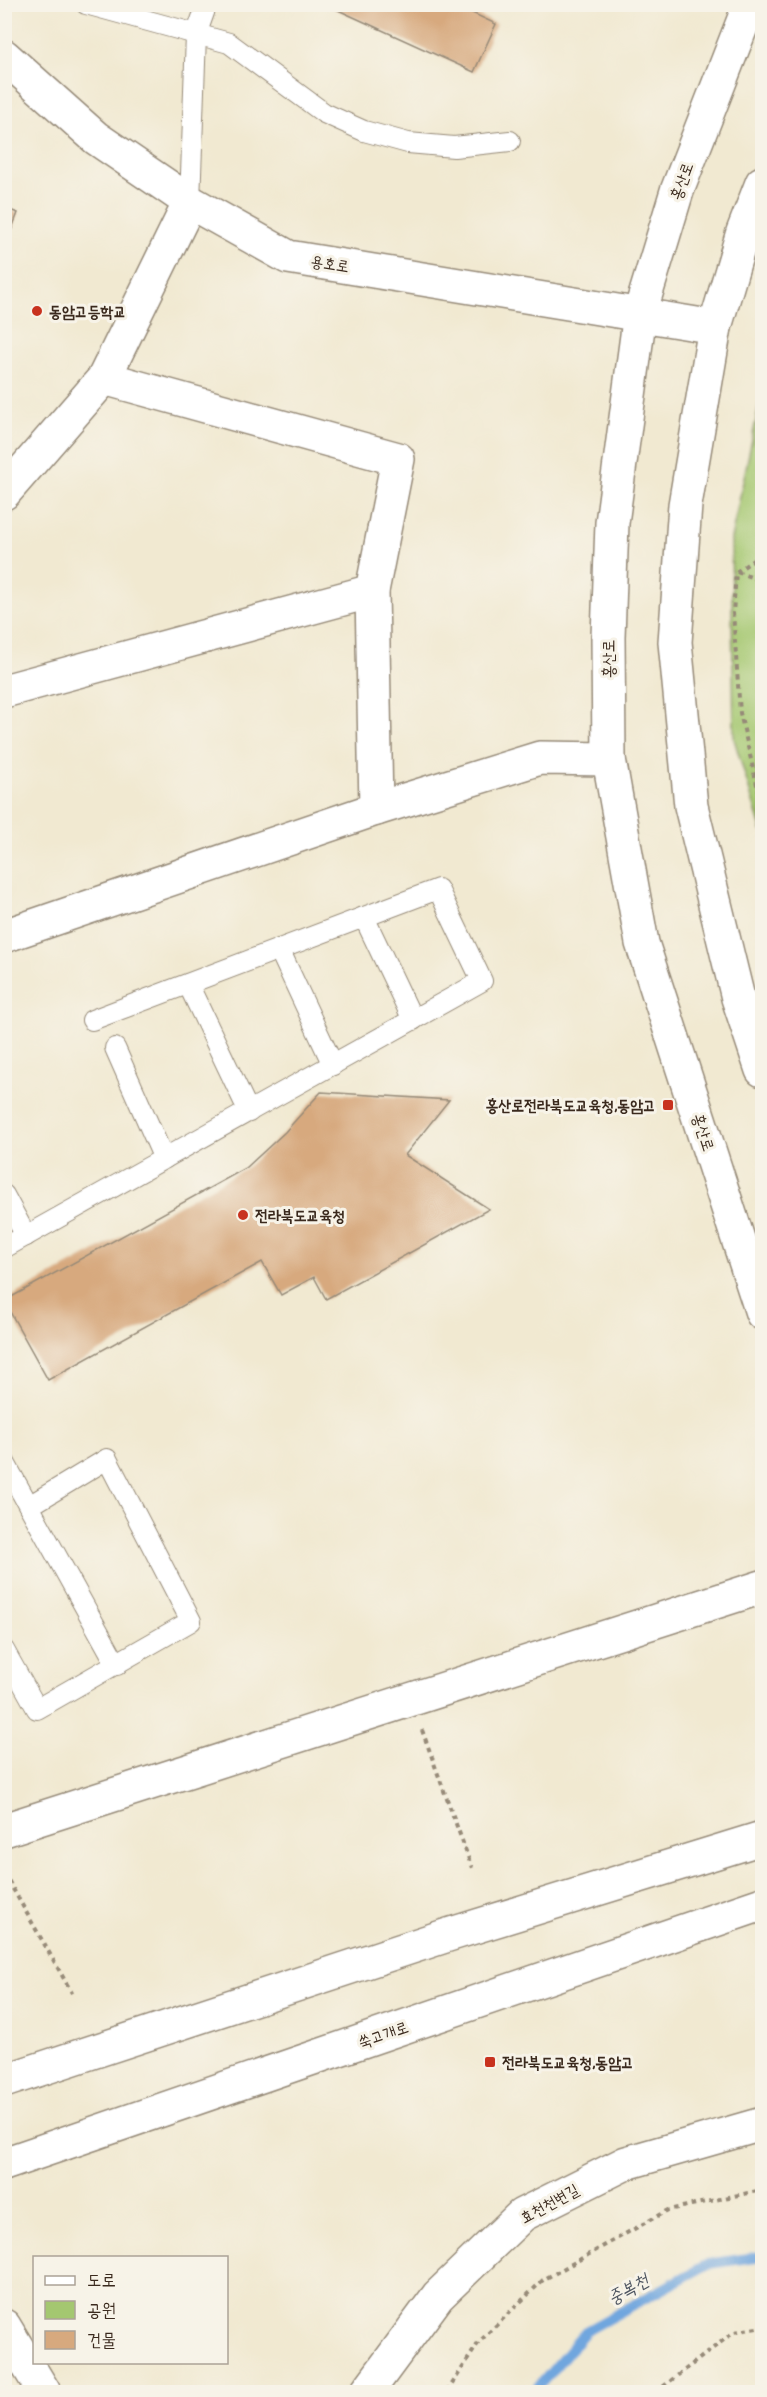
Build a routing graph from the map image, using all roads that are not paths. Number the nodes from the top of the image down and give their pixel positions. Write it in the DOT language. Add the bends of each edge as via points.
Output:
graph roads {
  1 [pos="86,4"];
  2 [pos="207,4"];
  3 [pos="750,4"];
  4 [pos="196,35"];
  5 [pos="4,56"];
  6 [pos="510,141"];
  7 [pos="762,183"];
  8 [pos="189,202"];
  9 [pos="640,314"];
  10 [pos="715,327"];
  11 [pos="104,378"];
  12 [pos="4,493"];
  13 [pos="372,591"];
  14 [pos="4,691"];
  15 [pos="609,759"];
  16 [pos="376,808"];
  17 [pos="364,917"];
  18 [pos="4,936"];
  19 [pos="279,949"];
  20 [pos="188,984"];
  21 [pos="92,1020"];
  22 [pos="413,1020"];
  23 [pos="115,1048"];
  24 [pos="333,1065"];
  25 [pos="762,1070"];
  26 [pos="249,1112"];
  27 [pos="164,1160"];
  28 [pos="4,1195"];
  29 [pos="26,1236"];
  30 [pos="4,1248"];
  31 [pos="762,1313"];
  32 [pos="4,1461"];
  33 [pos="30,1506"];
  34 [pos="762,1587"];
  35 [pos="4,1650"];
  36 [pos="117,1665"];
  37 [pos="4,1830"];
  38 [pos="762,1838"];
  39 [pos="762,1904"];
  40 [pos="4,2081"];
  41 [pos="762,2124"];
  42 [pos="4,2164"];
  43 [pos="4,2326"];
  44 [pos="44,2392"];
  45 [pos="367,2392"];
  1 -- 4 [label="lane"];
  2 -- 4 [label="lane"];
  3 -- 9 [label="street, 홍산로" via="676,191"];
  4 -- 6 [label="lane" via="229,43 324,113 364,131 408,143 454,147"];
  4 -- 8 [label="lane"];
  5 -- 8 [label="street, 용호로" via="96,138"];
  7 -- 10 [label="street"];
  8 -- 9 [label="street, 용호로" via="288,256"];
  8 -- 11 [label="street"];
  9 -- 10 [label="street, 용호로"];
  9 -- 15 [label="street, 홍산로" via="612,523"];
  10 -- 25 [label="street" via="684,505 675,642 691,806 738,998"];
  11 -- 12 [label="street"];
  11 -- 13 [label="street" via="398,459"];
  13 -- 14 [label="street"];
  13 -- 16 [label="street"];
  15 -- 16 [label="street" via="540,758"];
  15 -- 31 [label="street, 홍산로" via="642,944"];
  16 -- 18 [label="street"];
  17 -- 19 [label="lane"];
  17 -- 22 [label="lane"];
  17 -- 22 [label="lane" via="438,889 482,981"];
  19 -- 20 [label="lane"];
  19 -- 24 [label="lane"];
  20 -- 21 [label="lane"];
  20 -- 26 [label="lane"];
  22 -- 24 [label="lane"];
  23 -- 27 [label="lane"];
  24 -- 26 [label="lane"];
  26 -- 27 [label="lane"];
  27 -- 29 [label="lane"];
  28 -- 29 [label="lane"];
  29 -- 30 [label="lane"];
  32 -- 33 [label="lane"];
  33 -- 36 [label="lane"];
  33 -- 36 [label="lane" via="107,1459 191,1621"];
  34 -- 37 [label="street"];
  35 -- 36 [label="lane" via="36,1709"];
  38 -- 40 [label="street" via="437,1939"];
  39 -- 42 [label="street, 쑥고개로"];
  41 -- 45 [label="street, 효천천변길" via="627,2163 522,2215 438,2296"];
  43 -- 44 [label="street"];
}
